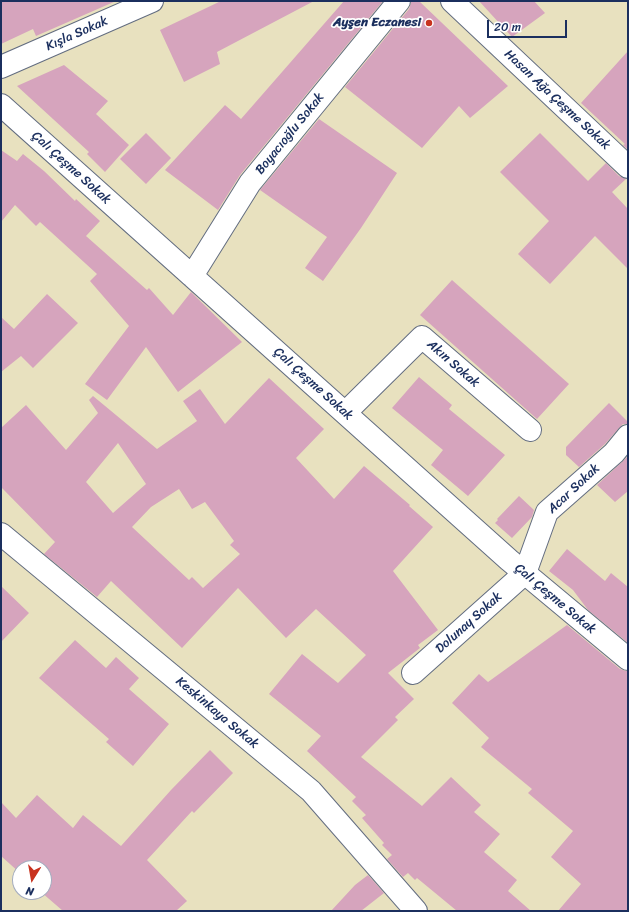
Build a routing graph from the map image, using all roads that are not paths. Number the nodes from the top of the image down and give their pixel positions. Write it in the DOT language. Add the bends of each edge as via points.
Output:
graph roads {
  1 [pos="152,1"];
  2 [pos="399,1"];
  3 [pos="452,1"];
  4 [pos="1,67"];
  5 [pos="1,105"];
  6 [pos="628,167"];
  7 [pos="192,276"];
  8 [pos="346,413"];
  9 [pos="530,430"];
  10 [pos="628,436"];
  11 [pos="1,534"];
  12 [pos="525,573"];
  13 [pos="628,659"];
  14 [pos="413,673"];
  15 [pos="406,907"];
  1 -- 4 [label="street, Kışla Sokak"];
  2 -- 7 [label="street, Boyacıoğlu Sokak" via="250,183"];
  3 -- 6 [label="street, Hasan Ağa Çeşme Sokak"];
  5 -- 7 [label="street, Çalı Çeşme Sokak"];
  7 -- 8 [label="street, Çalı Çeşme Sokak"];
  8 -- 9 [label="street, Akın Sokak" via="422,337"];
  8 -- 12 [label="street, Çalı Çeşme Sokak"];
  10 -- 12 [label="street, Acar Sokak" via="614,453 547,512"];
  11 -- 15 [label="street, Keskinkaya Sokak" via="311,791"];
  12 -- 13 [label="street, Çalı Çeşme Sokak"];
  12 -- 14 [label="street, Dolunay Sokak"];
}
